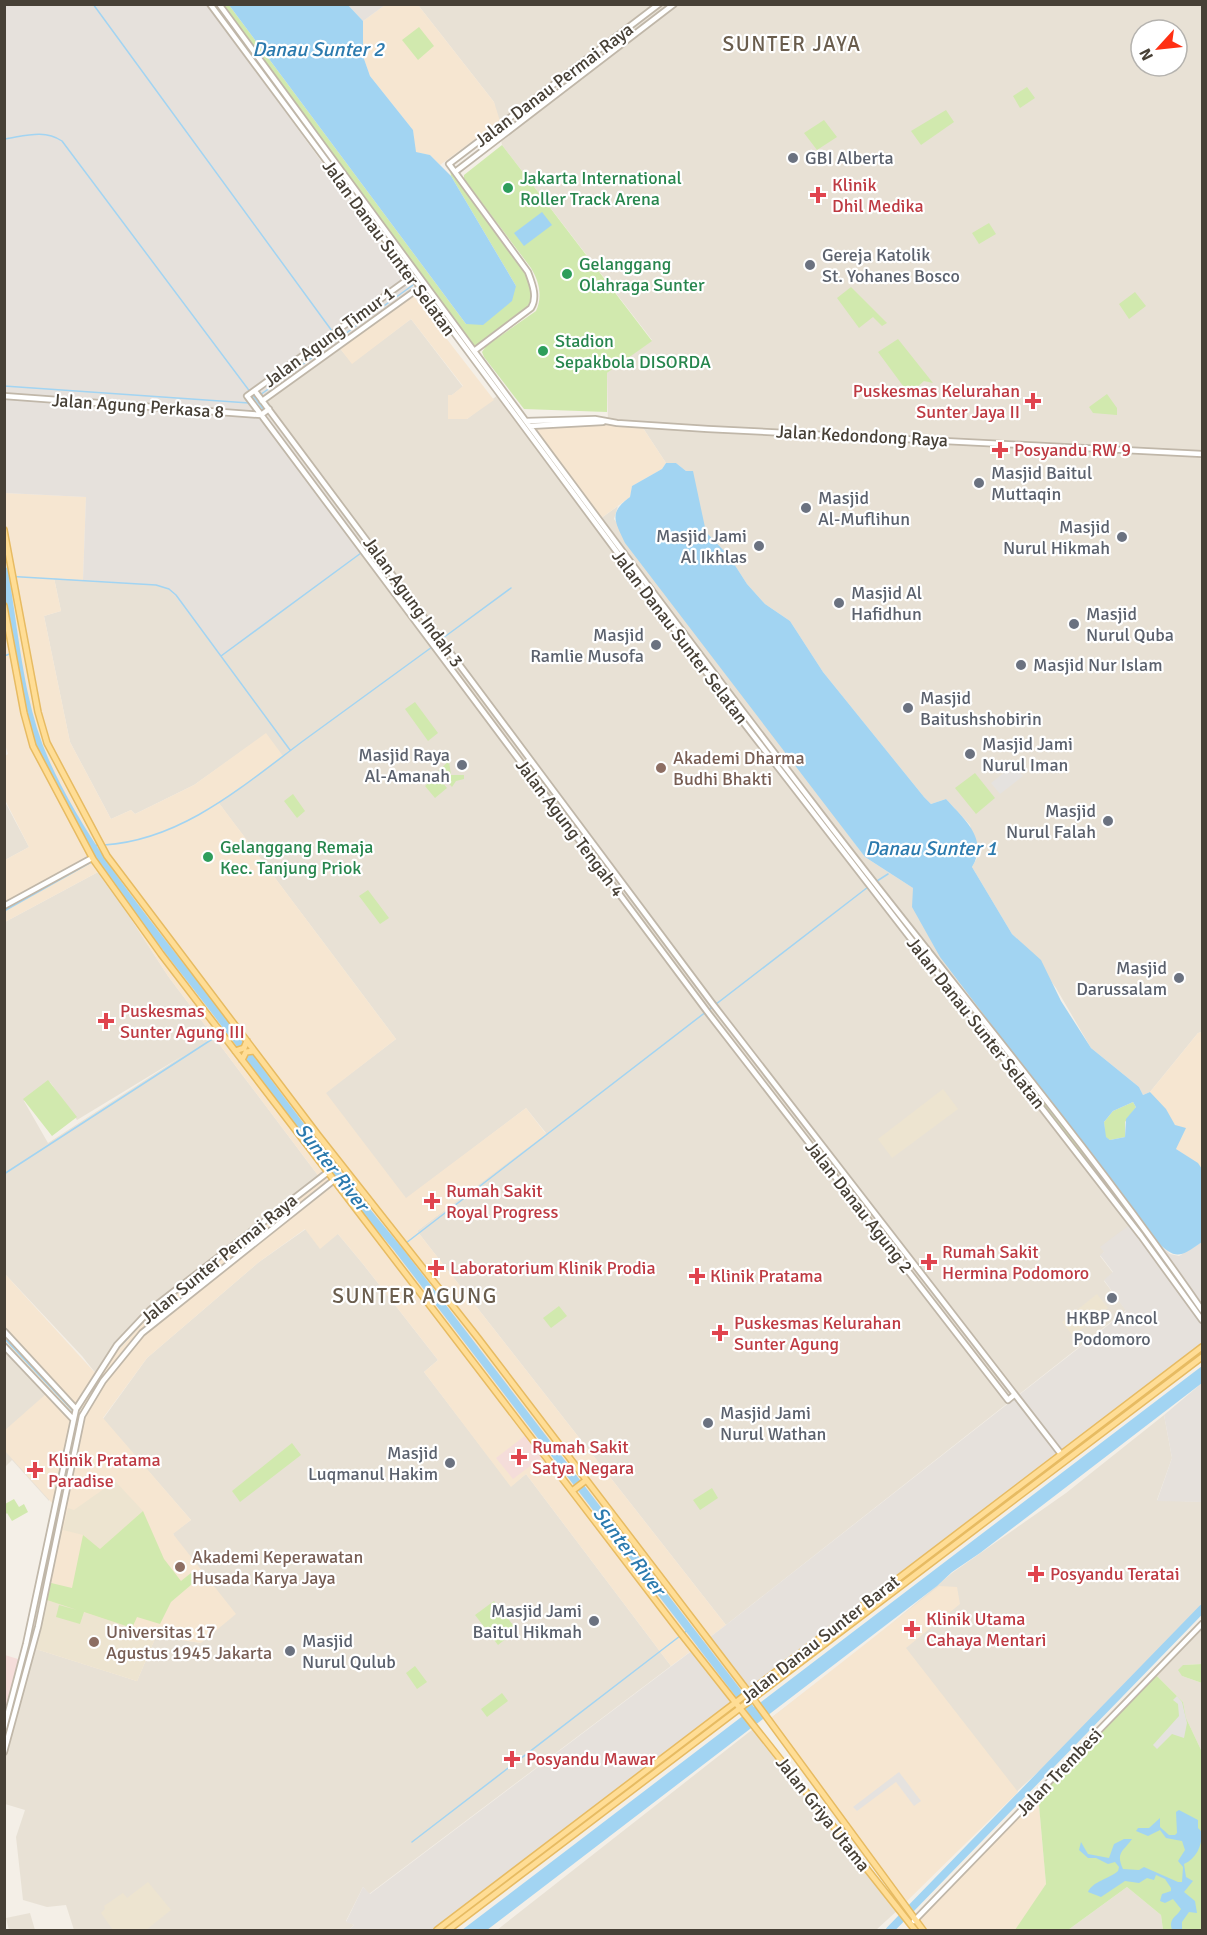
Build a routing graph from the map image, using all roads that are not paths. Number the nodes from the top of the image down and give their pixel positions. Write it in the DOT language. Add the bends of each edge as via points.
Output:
graph roads {
  1 [pos="210,4"];
  2 [pos="219,4"];
  3 [pos="649,4"];
  4 [pos="674,4"];
  5 [pos="662,7"];
  6 [pos="653,9"];
  7 [pos="658,15"];
  8 [pos="298,112"];
  9 [pos="292,116"];
  10 [pos="455,172"];
  11 [pos="414,278"];
  12 [pos="420,286"];
  13 [pos="474,351"];
  14 [pos="252,393"];
  15 [pos="4,396"];
  16 [pos="262,400"];
  17 [pos="268,409"];
  18 [pos="261,415"];
  19 [pos="528,424"];
  20 [pos="549,450"];
  21 [pos="543,454"];
  22 [pos="1203,454"];
  23 [pos="4,530"];
  24 [pos="4,606"];
  25 [pos="435,648"];
  26 [pos="570,814"];
  27 [pos="92,858"];
  28 [pos="872,884"];
  29 [pos="4,906"];
  30 [pos="714,1006"];
  31 [pos="705,1008"];
  32 [pos="247,1041"];
  33 [pos="244,1053"];
  34 [pos="330,1175"];
  35 [pos="1203,1310"];
  36 [pos="1203,1320"];
  37 [pos="4,1331"];
  38 [pos="4,1346"];
  39 [pos="1203,1347"];
  40 [pos="1203,1357"];
  41 [pos="1013,1392"];
  42 [pos="89,1394"];
  43 [pos="76,1409"];
  44 [pos="82,1416"];
  45 [pos="73,1419"];
  46 [pos="78,1425"];
  47 [pos="1061,1454"];
  48 [pos="584,1481"];
  49 [pos="574,1490"];
  50 [pos="1203,1624"];
  51 [pos="747,1695"];
  52 [pos="753,1701"];
  53 [pos="737,1702"];
  54 [pos="743,1710"];
  55 [pos="4,1728"];
  56 [pos="4,1752"];
  57 [pos="654,1766"];
  58 [pos="659,1772"];
  59 [pos="523,1869"];
  60 [pos="914,1919"];
  61 [pos="909,1924"];
  62 [pos="437,1930"];
  63 [pos="448,1930"];
  64 [pos="915,1930"];
  65 [pos="923,1930"];
  1 -- 9 [label="street, Jalan Danau Sunter Selatan"];
  2 -- 8 [label="street, Jalan Danau Sunter Selatan"];
  3 -- 6 [label="street"];
  4 -- 5 [label="street"];
  5 -- 6 [label="street, Jalan Danau Permai Raya"];
  5 -- 7 [label="street, Jalan Danau Permai Raya"];
  6 -- 7 [label="street"];
  6 -- 10 [label="street, Jalan Danau Permai Raya" via="449,164"];
  7 -- 10 [label="street, Jalan Danau Permai Raya"];
  8 -- 9 [label="street"];
  8 -- 11 [label="street, Jalan Danau Sunter Selatan"];
  9 -- 11 [label="street, Jalan Danau Sunter Selatan"];
  10 -- 13 [label="street" via="528,272 534,290 531,308"];
  11 -- 12 [label="street, Jalan Danau Sunter Selatan"];
  11 -- 14 [label="street, Jalan Agung Timur 1"];
  12 -- 13 [label="street, Jalan Danau Sunter Selatan"];
  12 -- 16 [label="street, Jalan Agung Timur 1"];
  12 -- 21 [label="street, Jalan Danau Sunter Selatan"];
  13 -- 19 [label="street, Jalan Danau Sunter Selatan"];
  14 -- 16 [label="street, Jalan Agung Indah 3"];
  14 -- 18 [label="street, Jalan Agung Indah 3" via="253,404"];
  15 -- 18 [label="street, Jalan Agung Perkasa 8"];
  16 -- 17 [label="street, Jalan Agung Indah 3"];
  17 -- 18 [label="street"];
  17 -- 26 [label="street, Jalan Agung Indah 3"];
  18 -- 25 [label="street, Jalan Agung Indah 3"];
  19 -- 20 [label="street, Jalan Danau Sunter Selatan"];
  19 -- 22 [label="street, Jalan Kedondong Raya" via="590,419"];
  20 -- 21 [label="street"];
  20 -- 28 [label="street, Jalan Danau Sunter Selatan"];
  21 -- 28 [label="street, Jalan Danau Sunter Selatan" via="746,726"];
  23 -- 32 [label="main road" via="47,743 106,854"];
  24 -- 27 [label="main road" via="33,746"];
  25 -- 31 [label="street, Jalan Agung Tengah 4"];
  26 -- 30 [label="street, Jalan Agung Tengah 4"];
  27 -- 29 [label="street"];
  27 -- 33 [label="main road"];
  28 -- 35 [label="street, Jalan Danau Sunter Selatan" via="998,1037"];
  28 -- 36 [label="street, Jalan Danau Sunter Selatan"];
  30 -- 41 [label="street, Jalan Danau Agung 2"];
  31 -- 41 [label="street, Jalan Danau Agung 2" via="1008,1400"];
  32 -- 33 [label="main road"];
  32 -- 33 [label="main road"];
  33 -- 34 [label="main road, Jalan Griya Utama"];
  33 -- 48 [label="main road, Jalan Griya Utama" via="408,1248"];
  34 -- 42 [label="street" via="160,1317"];
  34 -- 42 [label="street, Jalan Sunter Permai Raya" via="150,1310 117,1346"];
  34 -- 49 [label="main road, Jalan Griya Utama"];
  37 -- 43 [label="street"];
  38 -- 45 [label="street"];
  39 -- 47 [label="main road, Jalan Danau Sunter Barat"];
  40 -- 52 [label="main road, Jalan Danau Sunter Barat"];
  41 -- 47 [label="street, Jalan Danau Agung 2"];
  42 -- 43 [label="street, Jalan Sunter Permai Raya"];
  42 -- 44 [label="street"];
  43 -- 44 [label="street"];
  43 -- 45 [label="street, Jalan Sunter Permai Raya"];
  44 -- 46 [label="street"];
  45 -- 46 [label="street"];
  45 -- 55 [label="street, Jalan Sunter Permai Raya" via="26,1644"];
  46 -- 56 [label="street" via="38,1628"];
  47 -- 51 [label="main road, Jalan Danau Sunter Barat"];
  48 -- 49 [label="main road"];
  48 -- 51 [label="main road, Jalan Griya Utama"];
  49 -- 53 [label="main road, Jalan Griya Utama"];
  50 -- 60 [label="street, Jalan Trembesi"];
  51 -- 52 [label="main road, Jalan Griya Utama"];
  51 -- 53 [label="main road, Jalan Danau Sunter Barat"];
  52 -- 54 [label="main road, Jalan Danau Sunter Barat"];
  52 -- 60 [label="main road, Jalan Griya Utama"];
  53 -- 54 [label="main road, Jalan Griya Utama"];
  53 -- 57 [label="main road, Jalan Danau Sunter Barat"];
  54 -- 58 [label="main road, Jalan Danau Sunter Barat"];
  54 -- 61 [label="main road, Jalan Griya Utama"];
  57 -- 58 [label="main road"];
  57 -- 59 [label="main road, Jalan Danau Sunter Barat"];
  58 -- 59 [label="main road, Jalan Danau Sunter Barat"];
  59 -- 62 [label="main road, Jalan Danau Sunter Barat"];
  59 -- 63 [label="main road, Jalan Danau Sunter Barat"];
  60 -- 61 [label="street"];
  60 -- 65 [label="main road, Jalan Griya Utama"];
  61 -- 64 [label="main road, Jalan Griya Utama"];
}
